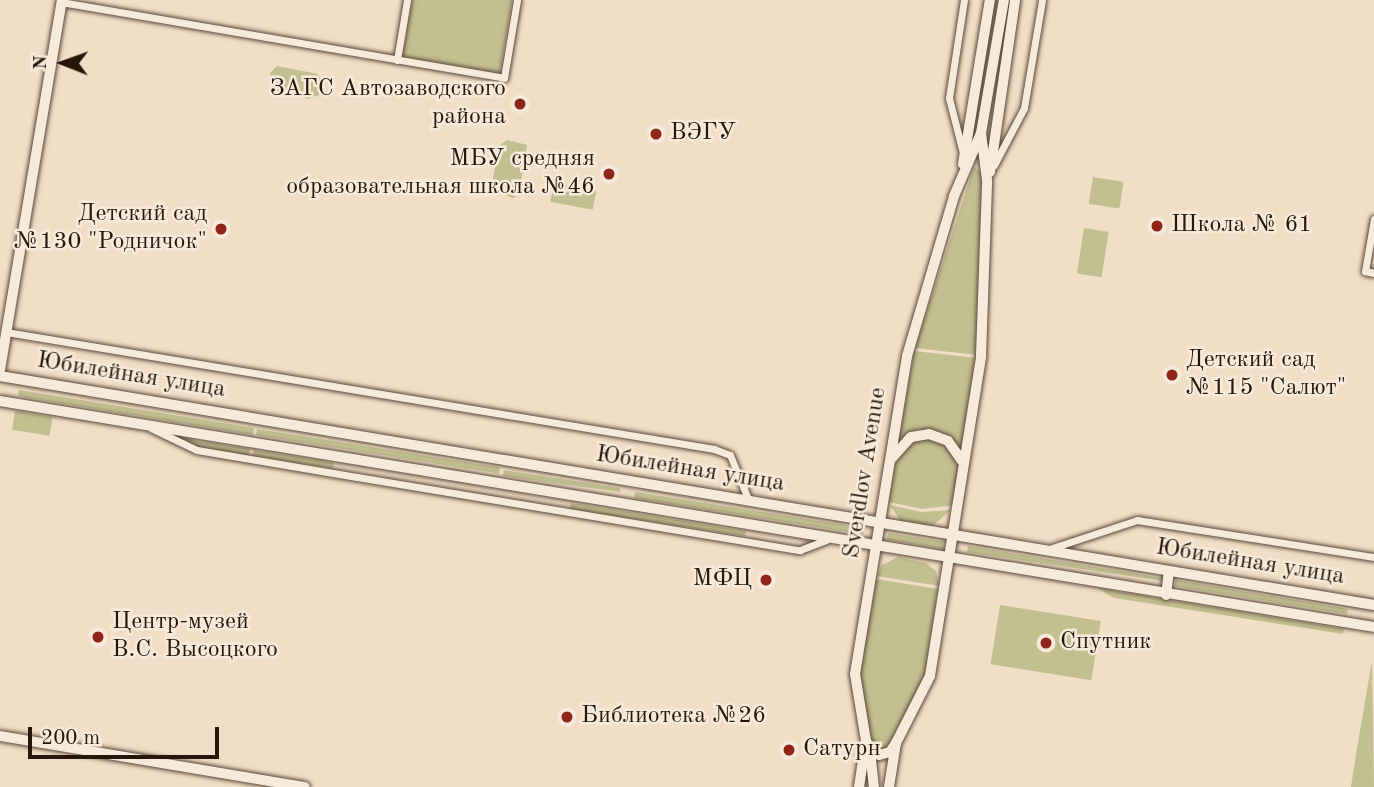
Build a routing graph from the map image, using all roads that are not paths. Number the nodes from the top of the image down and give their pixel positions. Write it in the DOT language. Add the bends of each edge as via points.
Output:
graph roads {
  1 [pos="407,0"];
  2 [pos="517,0"];
  3 [pos="964,0"];
  4 [pos="990,0"];
  5 [pos="1004,0"];
  6 [pos="1015,0"];
  7 [pos="1042,0"];
  8 [pos="62,1"];
  9 [pos="397,60"];
  10 [pos="981,132"];
  11 [pos="964,158"];
  12 [pos="962,172"];
  13 [pos="988,175"];
  14 [pos="1374,219"];
  15 [pos="1374,273"];
  16 [pos="6,332"];
  17 [pos="0,373"];
  18 [pos="0,401"];
  19 [pos="141,423"];
  20 [pos="889,462"];
  21 [pos="962,469"];
  22 [pos="749,501"];
  23 [pos="879,523"];
  24 [pos="950,536"];
  25 [pos="826,540"];
  26 [pos="875,548"];
  27 [pos="1043,551"];
  28 [pos="1374,558"];
  29 [pos="947,559"];
  30 [pos="1169,572"];
  31 [pos="1167,594"];
  32 [pos="1374,605"];
  33 [pos="1374,627"];
  34 [pos="0,736"];
  35 [pos="868,746"];
  36 [pos="893,748"];
  37 [pos="874,783"];
  38 [pos="305,787"];
  39 [pos="859,787"];
  40 [pos="889,787"];
  1 -- 9 [label="street"];
  2 -- 9 [label="street" via="504,78"];
  3 -- 11 [label="street" via="949,98"];
  4 -- 11 [label="main road, Sverdlov Avenue"];
  5 -- 10 [label="main road, Sverdlov Avenue"];
  6 -- 13 [label="main road, Sverdlov Avenue"];
  7 -- 13 [label="street" via="1024,108"];
  8 -- 9 [label="street"];
  8 -- 16 [label="main road"];
  10 -- 12 [label="main road, Sverdlov Avenue"];
  10 -- 13 [label="main road, Sverdlov Avenue"];
  11 -- 12 [label="main road, Sverdlov Avenue"];
  12 -- 13 [label="main road" via="977,165"];
  12 -- 20 [label="main road, Sverdlov Avenue" via="907,356"];
  13 -- 21 [label="main road, Sverdlov Avenue" via="981,356"];
  14 -- 15 [label="street" via="1365,271"];
  16 -- 17 [label="main road"];
  16 -- 22 [label="street" via="715,449 730,455"];
  17 -- 22 [label="main road, Юбилейная улица"];
  18 -- 19 [label="main road, Юбилейная улица"];
  19 -- 25 [label="main road, Юбилейная улица"];
  19 -- 25 [label="street" via="197,450 800,550"];
  20 -- 21 [label="main road" via="903,442 929,434 955,447"];
  20 -- 23 [label="main road, Sverdlov Avenue"];
  21 -- 24 [label="main road, Sverdlov Avenue"];
  22 -- 23 [label="main road, Юбилейная улица"];
  23 -- 24 [label="main road, Юбилейная улица"];
  23 -- 26 [label="main road, Sverdlov Avenue"];
  24 -- 27 [label="main road, Юбилейная улица"];
  24 -- 29 [label="main road, Sverdlov Avenue"];
  25 -- 26 [label="main road, Юбилейная улица"];
  26 -- 29 [label="main road, Юбилейная улица"];
  26 -- 35 [label="main road, Sverdlov Avenue" via="855,674"];
  27 -- 28 [label="street" via="1137,520"];
  27 -- 30 [label="main road, Юбилейная улица"];
  29 -- 31 [label="main road, Юбилейная улица"];
  29 -- 36 [label="main road, Sverdlov Avenue" via="927,686"];
  30 -- 31 [label="main road"];
  30 -- 32 [label="main road, Юбилейная улица"];
  31 -- 33 [label="main road, Юбилейная улица"];
  34 -- 38 [label="main road"];
  35 -- 36 [label="main road" via="879,755"];
  35 -- 37 [label="main road, Sverdlov Avenue"];
  35 -- 39 [label="main road, Sverdlov Avenue"];
  36 -- 37 [label="main road, Sverdlov Avenue"];
  36 -- 40 [label="main road, Sverdlov Avenue"];
}
